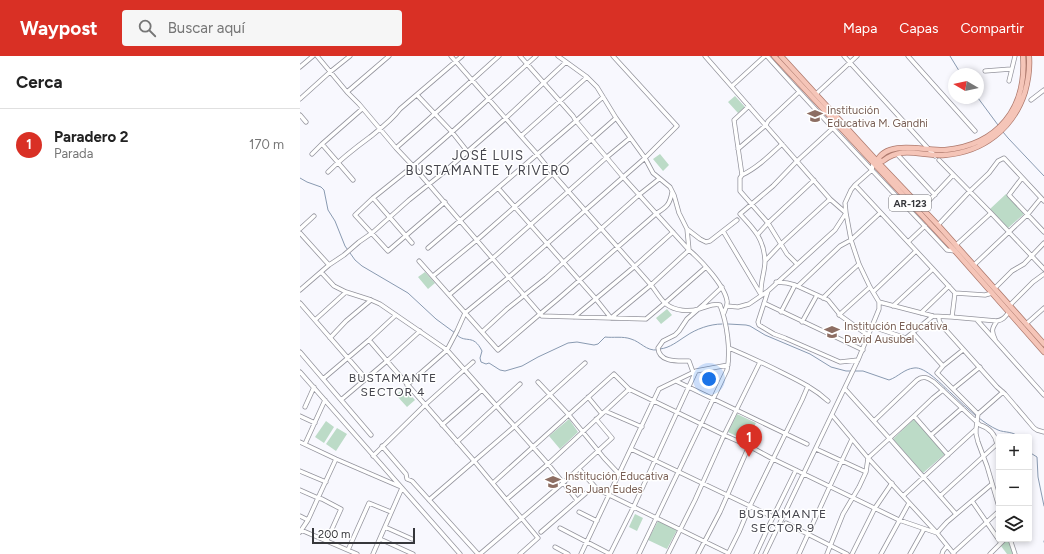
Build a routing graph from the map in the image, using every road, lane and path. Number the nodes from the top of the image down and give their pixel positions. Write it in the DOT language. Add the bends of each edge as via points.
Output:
graph roads {
  1 [pos="313,56"];
  2 [pos="317,56"];
  3 [pos="350,56"];
  4 [pos="451,56"];
  5 [pos="462,56"];
  6 [pos="500,56"];
  7 [pos="520,56"];
  8 [pos="536,56"];
  9 [pos="558,56"];
  10 [pos="613,56"];
  11 [pos="705,56"];
  12 [pos="766,56"];
  13 [pos="774,56"];
  14 [pos="781,56"];
  15 [pos="844,56"];
  16 [pos="857,56"];
  17 [pos="908,56"];
  18 [pos="1015,56"];
  19 [pos="1023,56"];
  20 [pos="1029,56"];
  21 [pos="387,57"];
  22 [pos="456,62"];
  23 [pos="566,62"];
  24 [pos="850,63"];
  25 [pos="528,64"];
  26 [pos="300,67"];
  27 [pos="1012,69"];
  28 [pos="985,70"];
  29 [pos="330,72"];
  30 [pos="587,77"];
  31 [pos="473,80"];
  32 [pos="1009,81"];
  33 [pos="544,83"];
  34 [pos="732,86"];
  35 [pos="1044,90"];
  36 [pos="347,92"];
  37 [pos="799,92"];
  38 [pos="816,94"];
  39 [pos="417,95"];
  40 [pos="603,97"];
  41 [pos="300,99"];
  42 [pos="489,99"];
  43 [pos="1031,100"];
  44 [pos="560,102"];
  45 [pos="749,106"];
  46 [pos="362,109"];
  47 [pos="435,114"];
  48 [pos="300,115"];
  49 [pos="506,118"];
  50 [pos="616,118"];
  51 [pos="576,121"];
  52 [pos="306,122"];
  53 [pos="766,125"];
  54 [pos="833,128"];
  55 [pos="380,129"];
  56 [pos="975,131"];
  57 [pos="452,132"];
  58 [pos="521,136"];
  59 [pos="630,138"];
  60 [pos="592,139"];
  61 [pos="322,144"];
  62 [pos="782,144"];
  63 [pos="970,147"];
  64 [pos="396,148"];
  65 [pos="738,149"];
  66 [pos="929,150"];
  67 [pos="467,151"];
  68 [pos="312,154"];
  69 [pos="537,154"];
  70 [pos="897,154"];
  71 [pos="935,156"];
  72 [pos="607,157"];
  73 [pos="645,158"];
  74 [pos="939,160"];
  75 [pos="797,161"];
  76 [pos="338,162"];
  77 [pos="873,164"];
  78 [pos="413,166"];
  79 [pos="872,170"];
  80 [pos="328,172"];
  81 [pos="553,174"];
  82 [pos="742,175"];
  83 [pos="953,175"];
  84 [pos="623,177"];
  85 [pos="1022,178"];
  86 [pos="659,179"];
  87 [pos="353,180"];
  88 [pos="814,180"];
  89 [pos="428,184"];
  90 [pos="855,185"];
  91 [pos="498,188"];
  92 [pos="673,191"];
  93 [pos="570,192"];
  94 [pos="970,192"];
  95 [pos="640,194"];
  96 [pos="935,194"];
  97 [pos="373,198"];
  98 [pos="1041,198"];
  99 [pos="830,199"];
  100 [pos="1044,201"];
  101 [pos="445,202"];
  102 [pos="751,204"];
  103 [pos="515,207"];
  104 [pos="922,208"];
  105 [pos="585,210"];
  106 [pos="657,213"];
  107 [pos="846,213"];
  108 [pos="880,213"];
  109 [pos="991,213"];
  110 [pos="1028,214"];
  111 [pos="314,216"];
  112 [pos="390,217"];
  113 [pos="460,220"];
  114 [pos="737,220"];
  115 [pos="768,223"];
  116 [pos="531,225"];
  117 [pos="938,225"];
  118 [pos="925,226"];
  119 [pos="300,229"];
  120 [pos="602,229"];
  121 [pos="688,229"];
  122 [pos="723,231"];
  123 [pos="673,232"];
  124 [pos="1008,232"];
  125 [pos="1044,232"];
  126 [pos="300,233"];
  127 [pos="372,233"];
  128 [pos="758,234"];
  129 [pos="406,235"];
  130 [pos="477,240"];
  131 [pos="851,240"];
  132 [pos="908,242"];
  133 [pos="412,243"];
  134 [pos="1044,243"];
  135 [pos="548,244"];
  136 [pos="781,244"];
  137 [pos="956,245"];
  138 [pos="428,248"];
  139 [pos="618,248"];
  140 [pos="689,250"];
  141 [pos="916,251"];
  142 [pos="954,251"];
  143 [pos="1032,256"];
  144 [pos="493,258"];
  145 [pos="420,261"];
  146 [pos="765,261"];
  147 [pos="563,262"];
  148 [pos="798,264"];
  149 [pos="860,264"];
  150 [pos="329,265"];
  151 [pos="974,265"];
  152 [pos="634,266"];
  153 [pos="706,268"];
  154 [pos="933,269"];
  155 [pos="1044,269"];
  156 [pos="321,272"];
  157 [pos="1044,274"];
  158 [pos="433,276"];
  159 [pos="509,277"];
  160 [pos="580,281"];
  161 [pos="776,282"];
  162 [pos="651,285"];
  163 [pos="796,286"];
  164 [pos="949,286"];
  165 [pos="722,287"];
  166 [pos="870,287"];
  167 [pos="300,290"];
  168 [pos="768,291"];
  169 [pos="994,291"];
  170 [pos="346,292"];
  171 [pos="873,292"];
  172 [pos="955,293"];
  173 [pos="449,295"];
  174 [pos="524,295"];
  175 [pos="761,295"];
  176 [pos="816,295"];
  177 [pos="595,298"];
  178 [pos="823,298"];
  179 [pos="371,300"];
  180 [pos="879,302"];
  181 [pos="300,303"];
  182 [pos="665,303"];
  183 [pos="764,303"];
  184 [pos="1010,304"];
  185 [pos="727,306"];
  186 [pos="893,306"];
  187 [pos="1044,308"];
  188 [pos="696,310"];
  189 [pos="782,312"];
  190 [pos="1009,312"];
  191 [pos="465,313"];
  192 [pos="921,313"];
  193 [pos="540,314"];
  194 [pos="724,314"];
  195 [pos="396,315"];
  196 [pos="839,315"];
  197 [pos="933,316"];
  198 [pos="939,316"];
  199 [pos="574,317"];
  200 [pos="611,318"];
  201 [pos="952,318"];
  202 [pos="315,320"];
  203 [pos="977,320"];
  204 [pos="996,321"];
  205 [pos="802,322"];
  206 [pos="1026,324"];
  207 [pos="872,327"];
  208 [pos="420,331"];
  209 [pos="482,332"];
  210 [pos="913,333"];
  211 [pos="869,336"];
  212 [pos="330,338"];
  213 [pos="369,340"];
  214 [pos="996,342"];
  215 [pos="1044,344"];
  216 [pos="729,348"];
  217 [pos="447,350"];
  218 [pos="863,350"];
  219 [pos="964,350"];
  220 [pos="1044,352"];
  221 [pos="300,354"];
  222 [pos="348,358"];
  223 [pos="858,360"];
  224 [pos="387,361"];
  225 [pos="473,362"];
  226 [pos="760,362"];
  227 [pos="585,363"];
  228 [pos="728,365"];
  229 [pos="943,366"];
  230 [pos="980,367"];
  231 [pos="465,369"];
  232 [pos="695,371"];
  233 [pos="300,372"];
  234 [pos="366,378"];
  235 [pos="323,379"];
  236 [pos="676,381"];
  237 [pos="538,382"];
  238 [pos="520,384"];
  239 [pos="407,385"];
  240 [pos="808,386"];
  241 [pos="314,387"];
  242 [pos="689,388"];
  243 [pos="628,389"];
  244 [pos="845,389"];
  245 [pos="953,389"];
  246 [pos="482,390"];
  247 [pos="943,390"];
  248 [pos="1003,392"];
  249 [pos="550,395"];
  250 [pos="1044,395"];
  251 [pos="588,397"];
  252 [pos="713,399"];
  253 [pos="325,400"];
  254 [pos="341,400"];
  255 [pos="654,401"];
  256 [pos="828,401"];
  257 [pos="425,405"];
  258 [pos="497,406"];
  259 [pos="305,407"];
  260 [pos="962,408"];
  261 [pos="736,410"];
  262 [pos="603,413"];
  263 [pos="678,413"];
  264 [pos="569,414"];
  265 [pos="978,414"];
  266 [pos="832,415"];
  267 [pos="300,416"];
  268 [pos="914,416"];
  269 [pos="596,419"];
  270 [pos="874,421"];
  271 [pos="314,423"];
  272 [pos="977,423"];
  273 [pos="700,424"];
  274 [pos="442,425"];
  275 [pos="515,426"];
  276 [pos="642,427"];
  277 [pos="976,429"];
  278 [pos="583,432"];
  279 [pos="1044,432"];
  280 [pos="785,434"];
  281 [pos="371,435"];
  282 [pos="724,435"];
  283 [pos="931,435"];
  284 [pos="852,439"];
  285 [pos="890,439"];
  286 [pos="300,442"];
  287 [pos="457,442"];
  288 [pos="305,444"];
  289 [pos="807,444"];
  290 [pos="382,446"];
  291 [pos="749,446"];
  292 [pos="533,447"];
  293 [pos="631,449"];
  294 [pos="816,449"];
  295 [pos="598,451"];
  296 [pos="948,454"];
  297 [pos="373,456"];
  298 [pos="983,457"];
  299 [pos="868,458"];
  300 [pos="336,459"];
  301 [pos="773,459"];
  302 [pos="655,460"];
  303 [pos="842,461"];
  304 [pos="475,462"];
  305 [pos="548,464"];
  306 [pos="579,469"];
  307 [pos="796,470"];
  308 [pos="300,471"];
  309 [pos="678,471"];
  310 [pos="866,472"];
  311 [pos="804,473"];
  312 [pos="619,474"];
  313 [pos="923,476"];
  314 [pos="326,482"];
  315 [pos="493,483"];
  316 [pos="563,483"];
  317 [pos="701,483"];
  318 [pos="892,483"];
  319 [pos="992,484"];
  320 [pos="830,486"];
  321 [pos="402,488"];
  322 [pos="300,490"];
  323 [pos="586,493"];
  324 [pos="609,495"];
  325 [pos="726,495"];
  326 [pos="903,496"];
  327 [pos="940,496"];
  328 [pos="853,497"];
  329 [pos="318,498"];
  330 [pos="507,499"];
  331 [pos="429,500"];
  332 [pos="577,500"];
  333 [pos="972,501"];
  334 [pos="909,503"];
  335 [pos="634,506"];
  336 [pos="750,506"];
  337 [pos="999,506"];
  338 [pos="875,508"];
  339 [pos="391,512"];
  340 [pos="579,512"];
  341 [pos="996,513"];
  342 [pos="956,514"];
  343 [pos="300,516"];
  344 [pos="773,517"];
  345 [pos="522,518"];
  346 [pos="657,518"];
  347 [pos="308,520"];
  348 [pos="899,520"];
  349 [pos="597,521"];
  350 [pos="987,522"];
  351 [pos="786,523"];
  352 [pos="385,527"];
  353 [pos="560,528"];
  354 [pos="924,529"];
  355 [pos="680,530"];
  356 [pos="301,531"];
  357 [pos="541,532"];
  358 [pos="937,533"];
  359 [pos="808,535"];
  360 [pos="380,539"];
  361 [pos="412,539"];
  362 [pos="327,540"];
  363 [pos="704,541"];
  364 [pos="587,542"];
  365 [pos="1011,542"];
  366 [pos="1001,543"];
  367 [pos="830,545"];
  368 [pos="947,546"];
  369 [pos="555,547"];
  370 [pos="346,549"];
  371 [pos="455,549"];
  372 [pos="523,553"];
  373 [pos="954,553"];
  374 [pos="342,554"];
  375 [pos="358,554"];
  376 [pos="373,554"];
  377 [pos="414,554"];
  378 [pos="453,554"];
  379 [pos="460,554"];
  380 [pos="479,554"];
  381 [pos="568,554"];
  382 [pos="581,554"];
  383 [pos="610,554"];
  384 [pos="639,554"];
  385 [pos="668,554"];
  386 [pos="698,554"];
  387 [pos="728,554"];
  388 [pos="756,554"];
  389 [pos="765,554"];
  390 [pos="799,554"];
  391 [pos="827,554"];
  392 [pos="847,554"];
  393 [pos="852,554"];
  394 [pos="881,554"];
  395 [pos="910,554"];
  396 [pos="942,554"];
  397 [pos="990,554"];
  398 [pos="1015,554"];
  1 -- 26 [label="street"];
  2 -- 29 [label="street"];
  3 -- 29 [label="street"];
  4 -- 22 [label="street"];
  5 -- 22 [label="street"];
  6 -- 31 [label="street"];
  7 -- 25 [label="street"];
  8 -- 25 [label="street"];
  9 -- 23 [label="street"];
  10 -- 73 [label="street" via="677,126"];
  11 -- 34 [label="street"];
  12 -- 34 [label="street"];
  12 -- 37 [label="street"];
  13 -- 77 [label="main road, AR-123"];
  14 -- 38 [label="main road, AR-123"];
  15 -- 24 [label="street"];
  16 -- 24 [label="street"];
  17 -- 56 [label="street"];
  18 -- 27 [label="street"];
  19 -- 63 [label="main road" via="1023,76 1015,106 995,131"];
  20 -- 63 [label="main road" via="1027,83 1014,116 994,137 983,144"];
  21 -- 36 [label="street"];
  22 -- 31 [label="street"];
  22 -- 39 [label="street"];
  23 -- 30 [label="street"];
  23 -- 33 [label="street"];
  24 -- 38 [label="street"];
  24 -- 66 [label="street"];
  25 -- 33 [label="street"];
  25 -- 42 [label="street"];
  27 -- 28 [label="street"];
  27 -- 32 [label="street"];
  29 -- 36 [label="street"];
  29 -- 41 [label="street"];
  30 -- 40 [label="street" via="597,86"];
  30 -- 44 [label="street"];
  31 -- 42 [label="street"];
  31 -- 47 [label="street"];
  33 -- 44 [label="street"];
  33 -- 49 [label="street"];
  34 -- 45 [label="street"];
  35 -- 43 [label="street"];
  36 -- 46 [label="street"];
  37 -- 53 [label="street"];
  37 -- 54 [label="street"];
  38 -- 77 [label="main road, AR-123"];
  39 -- 47 [label="street"];
  39 -- 55 [label="street"];
  40 -- 50 [label="street"];
  40 -- 51 [label="street"];
  42 -- 49 [label="street"];
  42 -- 57 [label="street"];
  44 -- 51 [label="street"];
  44 -- 58 [label="street"];
  45 -- 53 [label="street"];
  45 -- 65 [label="street" via="734,120"];
  46 -- 55 [label="street"];
  46 -- 61 [label="street"];
  47 -- 57 [label="street"];
  47 -- 64 [label="street"];
  48 -- 52 [label="street"];
  49 -- 58 [label="street"];
  49 -- 67 [label="street"];
  50 -- 59 [label="street"];
  50 -- 60 [label="street"];
  51 -- 60 [label="street"];
  51 -- 69 [label="street"];
  53 -- 62 [label="street"];
  53 -- 65 [label="street"];
  54 -- 75 [label="street"];
  54 -- 77 [label="street"];
  55 -- 64 [label="street"];
  55 -- 76 [label="street"];
  57 -- 67 [label="street"];
  57 -- 78 [label="street"];
  58 -- 69 [label="street"];
  59 -- 72 [label="street"];
  59 -- 73 [label="street"];
  60 -- 72 [label="street"];
  60 -- 81 [label="street"];
  61 -- 68 [label="street"];
  61 -- 76 [label="street"];
  62 -- 75 [label="street"];
  62 -- 82 [label="street" via="757,166"];
  63 -- 66 [label="main road"];
  63 -- 71 [label="main road" via="954,154"];
  64 -- 78 [label="street"];
  65 -- 82 [label="street"];
  66 -- 71 [label="street"];
  66 -- 77 [label="main road" via="905,147 895,149 879,156"];
  67 -- 89 [label="street"];
  69 -- 81 [label="street"];
  69 -- 91 [label="street"];
  70 -- 71 [label="main road" via="909,152"];
  70 -- 77 [label="main road"];
  70 -- 96 [label="street"];
  72 -- 84 [label="street"];
  72 -- 93 [label="street"];
  73 -- 84 [label="street"];
  73 -- 86 [label="street"];
  74 -- 83 [label="street"];
  75 -- 88 [label="street"];
  75 -- 102 [label="street"];
  76 -- 80 [label="street"];
  76 -- 87 [label="street"];
  77 -- 79 [label="street"];
  77 -- 104 [label="main road, AR-123"];
  77 -- 142 [label="main road, AR-123"];
  78 -- 89 [label="street"];
  78 -- 97 [label="street"];
  79 -- 90 [label="street"];
  79 -- 118 [label="street"];
  81 -- 93 [label="street"];
  81 -- 103 [label="street"];
  82 -- 102 [label="street" via="740,192"];
  83 -- 94 [label="street"];
  83 -- 96 [label="street"];
  84 -- 95 [label="street"];
  84 -- 105 [label="street"];
  85 -- 94 [label="street" via="1004,158 998,161 990,173"];
  85 -- 98 [label="street"];
  85 -- 110 [label="street" via="1009,195"];
  86 -- 92 [label="street"];
  86 -- 95 [label="street"];
  88 -- 99 [label="street"];
  88 -- 115 [label="street"];
  89 -- 101 [label="street"];
  89 -- 112 [label="street"];
  90 -- 107 [label="street" via="845,203"];
  90 -- 108 [label="street"];
  91 -- 103 [label="street"];
  91 -- 113 [label="street"];
  92 -- 106 [label="street" via="670,202"];
  92 -- 121 [label="street" via="679,213"];
  93 -- 105 [label="street"];
  93 -- 116 [label="street"];
  94 -- 109 [label="street"];
  94 -- 117 [label="street"];
  95 -- 106 [label="street"];
  95 -- 120 [label="street"];
  96 -- 104 [label="street"];
  97 -- 112 [label="street"];
  97 -- 127 [label="street" via="355,215"];
  98 -- 100 [label="street"];
  98 -- 110 [label="street"];
  99 -- 107 [label="street"];
  99 -- 136 [label="street"];
  101 -- 113 [label="street"];
  101 -- 129 [label="street"];
  102 -- 115 [label="street"];
  102 -- 128 [label="street" via="740,214"];
  103 -- 116 [label="street"];
  103 -- 130 [label="street"];
  104 -- 117 [label="main road, AR-123"];
  105 -- 120 [label="street"];
  105 -- 135 [label="street"];
  106 -- 123 [label="street"];
  106 -- 139 [label="street"];
  107 -- 131 [label="street"];
  107 -- 148 [label="street" via="835,230"];
  108 -- 131 [label="street"];
  108 -- 132 [label="street"];
  109 -- 124 [label="street"];
  109 -- 137 [label="street"];
  110 -- 124 [label="street"];
  110 -- 125 [label="street"];
  111 -- 119 [label="street"];
  112 -- 127 [label="street"];
  112 -- 129 [label="street"];
  113 -- 130 [label="street"];
  113 -- 138 [label="street"];
  114 -- 122 [label="street"];
  115 -- 128 [label="street"];
  115 -- 136 [label="street"];
  116 -- 135 [label="street"];
  116 -- 144 [label="street"];
  117 -- 137 [label="main road, AR-123"];
  118 -- 132 [label="street"];
  118 -- 142 [label="street" via="948,250"];
  120 -- 139 [label="street"];
  120 -- 147 [label="street"];
  121 -- 122 [label="street" via="706,242"];
  121 -- 140 [label="street"];
  122 -- 175 [label="street"];
  123 -- 140 [label="street"];
  123 -- 152 [label="street"];
  124 -- 143 [label="street"];
  124 -- 151 [label="street"];
  126 -- 150 [label="street"];
  127 -- 129 [label="street" via="388,251"];
  127 -- 150 [label="street"];
  128 -- 146 [label="street"];
  129 -- 133 [label="street"];
  130 -- 144 [label="street"];
  130 -- 158 [label="street"];
  131 -- 149 [label="street"];
  131 -- 163 [label="street" via="840,246"];
  132 -- 141 [label="street"];
  134 -- 143 [label="street"];
  135 -- 147 [label="street"];
  135 -- 159 [label="street"];
  136 -- 146 [label="street"];
  136 -- 148 [label="street"];
  137 -- 151 [label="main road, AR-123"];
  139 -- 152 [label="street"];
  139 -- 160 [label="street"];
  140 -- 153 [label="street"];
  140 -- 162 [label="street"];
  141 -- 154 [label="street"];
  141 -- 171 [label="street"];
  142 -- 169 [label="main road, AR-123"];
  143 -- 155 [label="street"];
  143 -- 169 [label="street"];
  144 -- 159 [label="street"];
  144 -- 173 [label="street"];
  145 -- 158 [label="street"];
  146 -- 175 [label="street"];
  147 -- 160 [label="street"];
  147 -- 174 [label="street"];
  148 -- 161 [label="street"];
  149 -- 166 [label="street"];
  149 -- 178 [label="street"];
  150 -- 156 [label="street"];
  151 -- 169 [label="main road, AR-123"];
  152 -- 162 [label="street"];
  152 -- 177 [label="street"];
  153 -- 165 [label="street"];
  153 -- 182 [label="street"];
  154 -- 164 [label="street"];
  154 -- 186 [label="street"];
  156 -- 167 [label="street"];
  156 -- 170 [label="street" via="334,286"];
  157 -- 184 [label="street"];
  158 -- 173 [label="street"];
  159 -- 174 [label="street"];
  159 -- 191 [label="street"];
  160 -- 177 [label="street"];
  160 -- 193 [label="street"];
  161 -- 163 [label="street"];
  161 -- 168 [label="street"];
  162 -- 182 [label="street"];
  162 -- 200 [label="street"];
  163 -- 176 [label="street"];
  163 -- 189 [label="street"];
  164 -- 172 [label="street"];
  164 -- 192 [label="street"];
  165 -- 185 [label="street"];
  165 -- 188 [label="street"];
  166 -- 171 [label="street"];
  166 -- 196 [label="street"];
  168 -- 175 [label="street"];
  168 -- 183 [label="street"];
  169 -- 172 [label="street" via="985,294"];
  169 -- 184 [label="main road, AR-123"];
  169 -- 190 [label="main road, AR-123"];
  170 -- 179 [label="street"];
  170 -- 202 [label="street"];
  171 -- 180 [label="street"];
  172 -- 201 [label="street"];
  173 -- 191 [label="street"];
  174 -- 193 [label="street"];
  174 -- 209 [label="street"];
  175 -- 185 [label="street" via="745,306"];
  176 -- 178 [label="street"];
  176 -- 205 [label="street"];
  177 -- 199 [label="street"];
  177 -- 200 [label="street"];
  178 -- 196 [label="street" via="828,300"];
  179 -- 195 [label="street"];
  179 -- 212 [label="street"];
  180 -- 186 [label="street"];
  180 -- 207 [label="street"];
  181 -- 202 [label="street"];
  182 -- 188 [label="street" via="677,309"];
  182 -- 200 [label="street" via="646,319"];
  183 -- 189 [label="street"];
  183 -- 223 [label="street" via="759,325 840,362"];
  184 -- 206 [label="main road, AR-123"];
  185 -- 194 [label="street"];
  186 -- 192 [label="street"];
  187 -- 206 [label="street"];
  188 -- 194 [label="street" via="715,304 720,305"];
  188 -- 232 [label="street" via="674,336 663,341 658,348 663,358 689,361"];
  189 -- 205 [label="street"];
  190 -- 204 [label="street" via="1002,321"];
  190 -- 220 [label="main road, AR-123"];
  191 -- 209 [label="street"];
  191 -- 217 [label="street"];
  192 -- 197 [label="street"];
  193 -- 199 [label="street"];
  193 -- 209 [label="street" via="498,350"];
  194 -- 216 [label="street"];
  195 -- 208 [label="street"];
  195 -- 213 [label="street"];
  196 -- 211 [label="street"];
  197 -- 198 [label="street"];
  197 -- 210 [label="street"];
  198 -- 201 [label="street"];
  198 -- 219 [label="street" via="939,322"];
  199 -- 200 [label="street"];
  201 -- 203 [label="street"];
  202 -- 212 [label="street"];
  203 -- 204 [label="street"];
  203 -- 214 [label="street"];
  204 -- 214 [label="street" via="992,330"];
  205 -- 218 [label="street"];
  206 -- 215 [label="main road, AR-123"];
  207 -- 210 [label="street" via="906,338"];
  207 -- 211 [label="street"];
  208 -- 217 [label="street"];
  208 -- 224 [label="street"];
  210 -- 229 [label="street"];
  211 -- 218 [label="street"];
  212 -- 222 [label="street"];
  213 -- 222 [label="street"];
  213 -- 224 [label="street"];
  214 -- 250 [label="street"];
  216 -- 226 [label="street"];
  216 -- 228 [label="street"];
  217 -- 231 [label="street"];
  217 -- 239 [label="street"];
  218 -- 223 [label="street"];
  219 -- 229 [label="street"];
  219 -- 230 [label="street"];
  221 -- 235 [label="street"];
  222 -- 234 [label="street"];
  222 -- 235 [label="street"];
  223 -- 244 [label="street"];
  224 -- 234 [label="street"];
  224 -- 239 [label="street"];
  225 -- 231 [label="street"];
  226 -- 240 [label="street"];
  226 -- 261 [label="street"];
  227 -- 249 [label="street"];
  228 -- 232 [label="street"];
  228 -- 252 [label="street"];
  229 -- 245 [label="street" via="937,373"];
  230 -- 245 [label="street"];
  230 -- 248 [label="street"];
  231 -- 246 [label="street"];
  231 -- 257 [label="street"];
  232 -- 236 [label="street"];
  232 -- 242 [label="street"];
  233 -- 241 [label="street"];
  234 -- 254 [label="street"];
  235 -- 254 [label="street"];
  236 -- 242 [label="street"];
  236 -- 255 [label="street" via="660,389"];
  237 -- 249 [label="street"];
  238 -- 258 [label="street"];
  239 -- 257 [label="street"];
  240 -- 256 [label="street"];
  240 -- 280 [label="street"];
  241 -- 253 [label="street"];
  241 -- 259 [label="street"];
  242 -- 252 [label="street"];
  242 -- 263 [label="street"];
  243 -- 251 [label="street" via="614,374"];
  243 -- 255 [label="street"];
  243 -- 262 [label="street"];
  244 -- 266 [label="street"];
  244 -- 270 [label="street"];
  245 -- 265 [label="street"];
  246 -- 258 [label="street"];
  246 -- 274 [label="street"];
  247 -- 260 [label="street"];
  247 -- 268 [label="street"];
  247 -- 270 [label="street" via="927,378 920,377"];
  248 -- 265 [label="street"];
  248 -- 279 [label="street" via="1034,428"];
  249 -- 264 [label="street"];
  249 -- 275 [label="street"];
  251 -- 262 [label="street"];
  251 -- 264 [label="street"];
  252 -- 261 [label="street"];
  252 -- 273 [label="street"];
  253 -- 271 [label="street"];
  253 -- 297 [label="street"];
  254 -- 281 [label="street"];
  255 -- 263 [label="street"];
  255 -- 276 [label="street"];
  257 -- 274 [label="street"];
  257 -- 290 [label="street"];
  258 -- 275 [label="street"];
  258 -- 287 [label="street"];
  260 -- 272 [label="street"];
  260 -- 283 [label="street"];
  261 -- 280 [label="street"];
  261 -- 282 [label="street"];
  262 -- 269 [label="street"];
  262 -- 276 [label="street"];
  263 -- 273 [label="street"];
  263 -- 302 [label="street"];
  264 -- 278 [label="street"];
  264 -- 292 [label="street"];
  265 -- 272 [label="street"];
  266 -- 284 [label="street"];
  266 -- 294 [label="street"];
  267 -- 271 [label="street"];
  268 -- 283 [label="street"];
  268 -- 285 [label="street"];
  269 -- 278 [label="street"];
  269 -- 295 [label="street" via="612,438"];
  270 -- 285 [label="street"];
  271 -- 288 [label="street"];
  272 -- 277 [label="street"];
  272 -- 298 [label="street" via="988,427 997,442"];
  273 -- 282 [label="street"];
  273 -- 309 [label="street"];
  274 -- 287 [label="street"];
  275 -- 292 [label="street"];
  275 -- 304 [label="street"];
  276 -- 293 [label="street"];
  277 -- 296 [label="street"];
  277 -- 298 [label="street"];
  278 -- 295 [label="street"];
  278 -- 305 [label="street"];
  280 -- 289 [label="street"];
  280 -- 301 [label="street"];
  282 -- 291 [label="street"];
  282 -- 317 [label="street"];
  283 -- 296 [label="street"];
  284 -- 299 [label="street"];
  284 -- 303 [label="street"];
  285 -- 299 [label="street"];
  285 -- 313 [label="street"];
  286 -- 288 [label="street"];
  287 -- 304 [label="street"];
  288 -- 300 [label="street"];
  290 -- 297 [label="street"];
  290 -- 331 [label="street" via="406,474 407,479"];
  291 -- 301 [label="street"];
  291 -- 325 [label="street"];
  292 -- 305 [label="street"];
  292 -- 315 [label="street"];
  293 -- 302 [label="street"];
  293 -- 312 [label="street"];
  294 -- 303 [label="street"];
  294 -- 311 [label="street"];
  295 -- 306 [label="street"];
  295 -- 312 [label="street"];
  296 -- 313 [label="street"];
  297 -- 321 [label="street"];
  298 -- 319 [label="street"];
  298 -- 327 [label="street"];
  299 -- 310 [label="street"];
  299 -- 318 [label="street"];
  300 -- 314 [label="street"];
  300 -- 321 [label="street"];
  301 -- 307 [label="street"];
  301 -- 336 [label="street"];
  302 -- 309 [label="street"];
  302 -- 335 [label="street"];
  303 -- 310 [label="street"];
  303 -- 320 [label="street"];
  304 -- 315 [label="street"];
  304 -- 331 [label="street"];
  305 -- 316 [label="street"];
  305 -- 330 [label="street"];
  306 -- 316 [label="street"];
  306 -- 324 [label="street" via="597,489"];
  307 -- 311 [label="street"];
  307 -- 344 [label="street"];
  308 -- 314 [label="street"];
  309 -- 317 [label="street"];
  309 -- 346 [label="street"];
  310 -- 328 [label="street"];
  311 -- 320 [label="street"];
  311 -- 389 [label="street"];
  312 -- 324 [label="street"];
  313 -- 326 [label="street"];
  313 -- 327 [label="street"];
  314 -- 329 [label="street"];
  315 -- 330 [label="street"];
  316 -- 332 [label="street"];
  316 -- 345 [label="street"];
  317 -- 325 [label="street"];
  317 -- 355 [label="street"];
  318 -- 326 [label="street"];
  318 -- 338 [label="street"];
  319 -- 333 [label="street"];
  319 -- 337 [label="street"];
  320 -- 328 [label="street"];
  320 -- 359 [label="street"];
  321 -- 339 [label="street"];
  321 -- 371 [label="street"];
  322 -- 329 [label="street"];
  323 -- 332 [label="street"];
  324 -- 335 [label="street"];
  324 -- 349 [label="street"];
  325 -- 336 [label="street"];
  325 -- 363 [label="street"];
  326 -- 334 [label="street"];
  327 -- 342 [label="street"];
  328 -- 338 [label="street"];
  328 -- 367 [label="street"];
  329 -- 347 [label="street"];
  329 -- 362 [label="street" via="341,508"];
  330 -- 345 [label="street"];
  331 -- 380 [label="street"];
  332 -- 357 [label="street"];
  333 -- 342 [label="street"];
  333 -- 350 [label="street"];
  334 -- 348 [label="street"];
  334 -- 358 [label="street"];
  335 -- 346 [label="street"];
  335 -- 383 [label="street"];
  336 -- 344 [label="street"];
  336 -- 387 [label="street"];
  338 -- 348 [label="street"];
  338 -- 393 [label="street"];
  339 -- 352 [label="street"];
  339 -- 370 [label="street" via="369,503"];
  340 -- 349 [label="street"];
  341 -- 350 [label="street"];
  342 -- 358 [label="street"];
  343 -- 347 [label="street"];
  344 -- 388 [label="street"];
  345 -- 372 [label="street" via="538,538"];
  345 -- 380 [label="street"];
  346 -- 355 [label="street"];
  346 -- 384 [label="street"];
  347 -- 356 [label="street"];
  348 -- 354 [label="street"];
  348 -- 394 [label="street"];
  349 -- 364 [label="street"];
  350 -- 366 [label="street"];
  350 -- 373 [label="street"];
  351 -- 359 [label="street"];
  352 -- 360 [label="street"];
  352 -- 361 [label="street"];
  353 -- 364 [label="street"];
  354 -- 358 [label="street"];
  354 -- 395 [label="street"];
  355 -- 363 [label="street"];
  355 -- 385 [label="street"];
  356 -- 362 [label="street"];
  358 -- 368 [label="street"];
  359 -- 367 [label="street"];
  359 -- 390 [label="street"];
  360 -- 376 [label="street"];
  360 -- 377 [label="street"];
  362 -- 370 [label="street"];
  363 -- 386 [label="street"];
  363 -- 387 [label="street"];
  364 -- 382 [label="street"];
  364 -- 383 [label="street"];
  365 -- 398 [label="street"];
  366 -- 397 [label="street"];
  367 -- 391 [label="street"];
  367 -- 392 [label="street"];
  368 -- 373 [label="street"];
  368 -- 396 [label="street"];
  369 -- 381 [label="street"];
  370 -- 374 [label="street"];
  370 -- 375 [label="street"];
  371 -- 378 [label="street"];
  371 -- 379 [label="street"];
}
